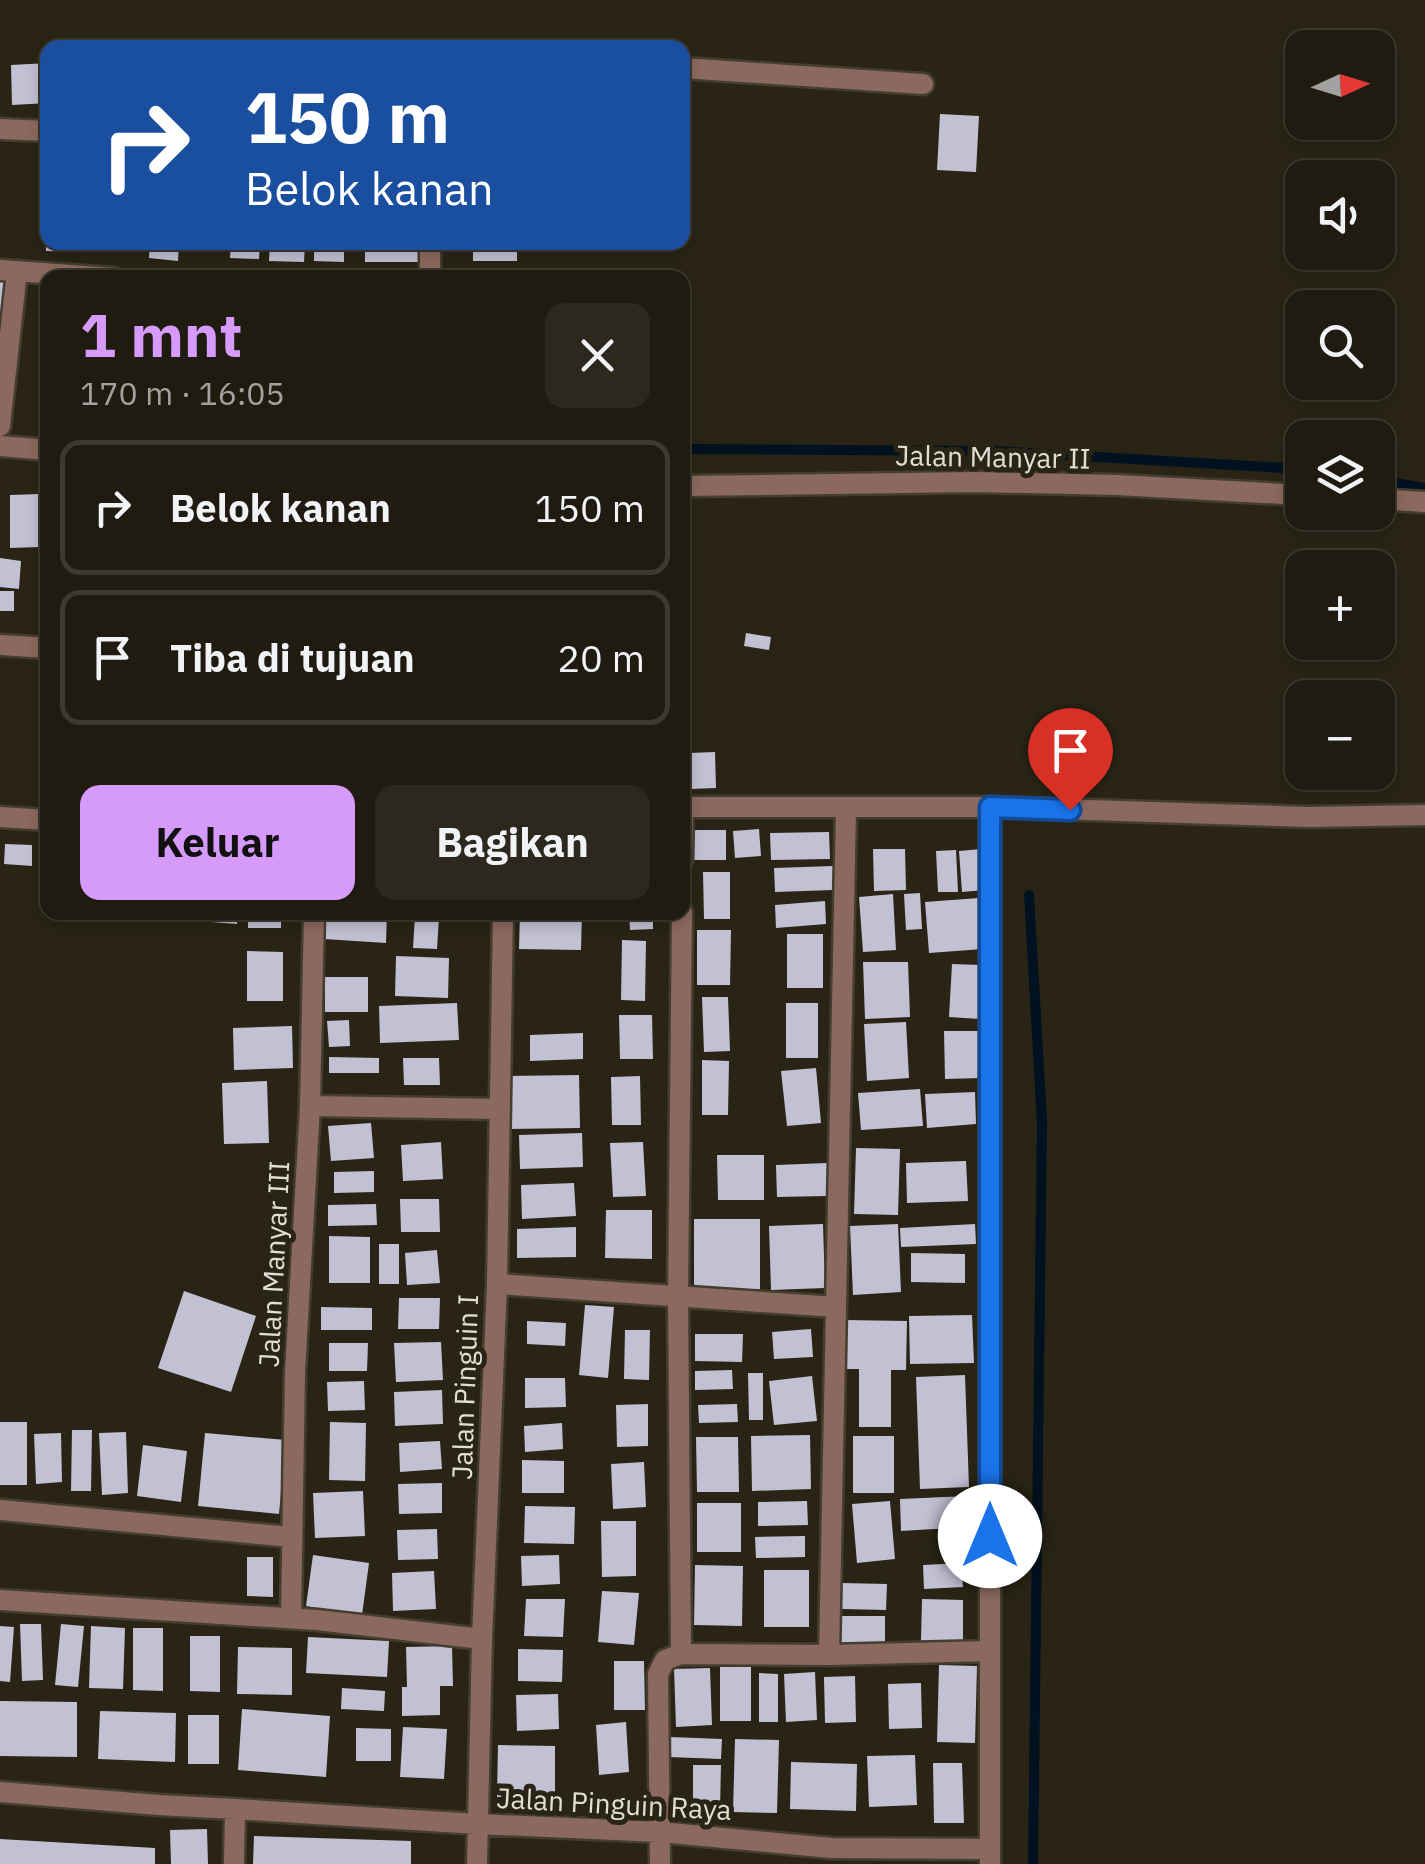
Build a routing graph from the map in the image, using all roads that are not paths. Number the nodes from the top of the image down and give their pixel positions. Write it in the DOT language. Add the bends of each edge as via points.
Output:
graph roads {
  1 [pos="690,69"];
  2 [pos="923,84"];
  3 [pos="0,129"];
  4 [pos="40,131"];
  5 [pos="9,270"];
  6 [pos="40,272"];
  7 [pos="0,426"];
  8 [pos="0,446"];
  9 [pos="40,449"];
  10 [pos="690,486"];
  11 [pos="1285,494"];
  12 [pos="1395,500"];
  13 [pos="1425,502"];
  14 [pos="0,645"];
  15 [pos="40,648"];
  16 [pos="990,807"];
  17 [pos="690,808"];
  18 [pos="846,808"];
  19 [pos="1425,815"];
  20 [pos="0,818"];
  21 [pos="40,820"];
  22 [pos="314,920"];
  23 [pos="503,920"];
  24 [pos="682,920"];
  25 [pos="310,1106"];
  26 [pos="500,1109"];
  27 [pos="497,1284"];
  28 [pos="678,1297"];
  29 [pos="836,1307"];
  30 [pos="0,1510"];
  31 [pos="291,1537"];
  32 [pos="0,1600"];
  33 [pos="291,1618"];
  34 [pos="482,1638"];
  35 [pos="990,1650"];
  36 [pos="680,1654"];
  37 [pos="829,1655"];
  38 [pos="0,1792"];
  39 [pos="235,1809"];
  40 [pos="478,1824"];
  41 [pos="660,1832"];
  42 [pos="831,1856"];
  43 [pos="990,1856"];
  44 [pos="234,1864"];
  45 [pos="477,1864"];
  46 [pos="660,1864"];
  1 -- 2 [label="street"];
  3 -- 4 [label="street"];
  5 -- 6 [label="street"];
  5 -- 7 [label="street"];
  8 -- 9 [label="street"];
  10 -- 11 [label="street, Jalan Manyar II" via="975,482"];
  12 -- 13 [label="street"];
  14 -- 15 [label="street"];
  16 -- 18 [label="street"];
  16 -- 19 [label="street"];
  16 -- 35 [label="street"];
  17 -- 18 [label="street"];
  18 -- 29 [label="street"];
  20 -- 21 [label="street"];
  22 -- 25 [label="street, Jalan Manyar III"];
  23 -- 26 [label="street, Jalan Pinguin I"];
  24 -- 28 [label="street"];
  25 -- 26 [label="street"];
  25 -- 31 [label="street, Jalan Manyar III"];
  26 -- 27 [label="street, Jalan Pinguin I"];
  27 -- 28 [label="street"];
  27 -- 34 [label="street, Jalan Pinguin I"];
  28 -- 29 [label="street"];
  28 -- 36 [label="street"];
  29 -- 37 [label="street"];
  30 -- 31 [label="street"];
  31 -- 33 [label="street, Jalan Manyar III"];
  32 -- 33 [label="street"];
  33 -- 34 [label="street"];
  34 -- 40 [label="street, Jalan Pinguin I"];
  35 -- 37 [label="street"];
  35 -- 43 [label="street"];
  36 -- 37 [label="street"];
  36 -- 41 [label="street" via="665,1660 658,1674"];
  38 -- 39 [label="street, Jalan Pinguin Raya"];
  39 -- 40 [label="street, Jalan Pinguin Raya"];
  39 -- 44 [label="street"];
  40 -- 41 [label="street, Jalan Pinguin Raya"];
  40 -- 45 [label="street, Jalan Pinguin I"];
  41 -- 42 [label="street, Jalan Pinguin Raya"];
  41 -- 46 [label="street"];
  42 -- 43 [label="street, Jalan Pinguin Raya"];
}
